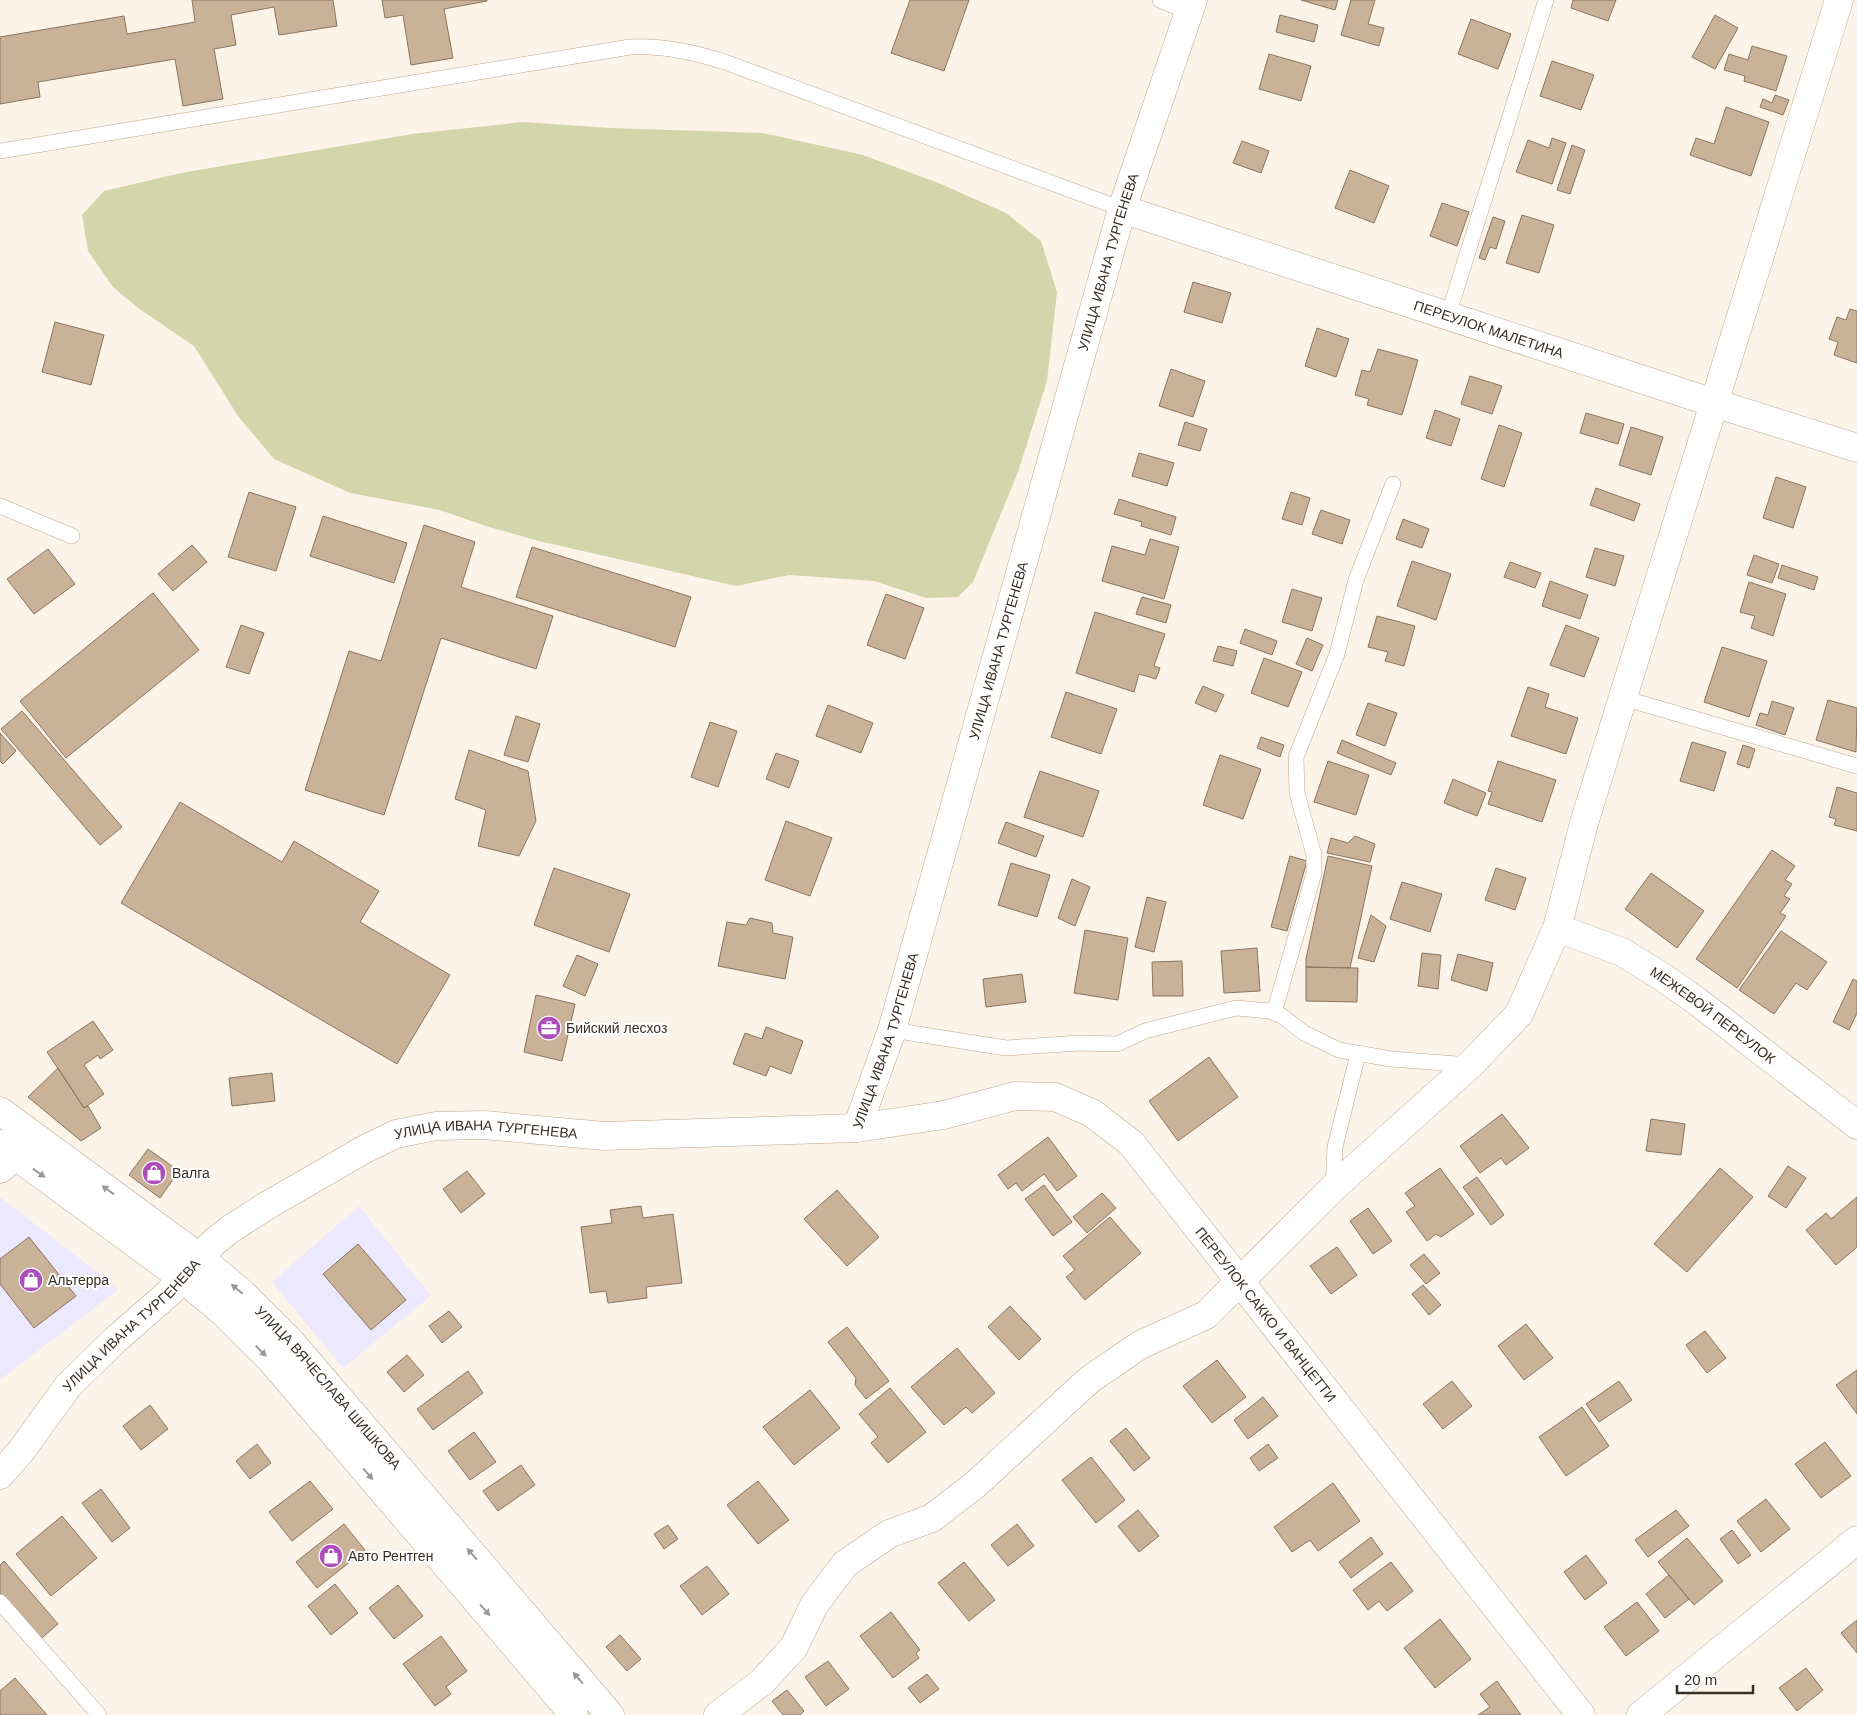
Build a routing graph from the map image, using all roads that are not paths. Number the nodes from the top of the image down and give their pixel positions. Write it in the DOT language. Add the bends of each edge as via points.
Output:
graph roads {
  1 [pos="1160,0"];
  2 [pos="1546,0"];
  3 [pos="1839,0"];
  4 [pos="1191,6"];
  5 [pos="0,151"];
  6 [pos="1122,209"];
  7 [pos="1448,316"];
  8 [pos="1714,403"];
  9 [pos="1857,448"];
  10 [pos="1393,484"];
  11 [pos="0,506"];
  12 [pos="72,536"];
  13 [pos="1622,698"];
  14 [pos="1857,766"];
  15 [pos="1557,928"];
  16 [pos="1274,1013"];
  17 [pos="892,1030"];
  18 [pos="1358,1054"];
  19 [pos="1470,1065"];
  20 [pos="0,1111"];
  21 [pos="1857,1125"];
  22 [pos="857,1128"];
  23 [pos="31,1133"];
  24 [pos="5,1156"];
  25 [pos="1333,1188"];
  26 [pos="199,1257"];
  27 [pos="182,1278"];
  28 [pos="1240,1280"];
  29 [pos="0,1475"];
  30 [pos="1857,1540"];
  31 [pos="0,1602"];
  32 [pos="99,1715"];
  33 [pos="574,1715"];
  34 [pos="610,1715"];
  35 [pos="718,1715"];
  36 [pos="1580,1715"];
  37 [pos="1641,1715"];
  1 -- 4 [label="lane"];
  2 -- 7 [label="lane"];
  3 -- 8 [label="street"];
  4 -- 6 [label="street, УЛИЦА ИВАНА ТУРГЕНЕВА"];
  5 -- 6 [label="lane" via="630,47 653,46 725,62"];
  6 -- 7 [label="street, ПЕРЕУЛОК МАЛЕТИНА"];
  6 -- 17 [label="street, УЛИЦА ИВАНА ТУРГЕНЕВА"];
  7 -- 8 [label="street, ПЕРЕУЛОК МАЛЕТИНА"];
  8 -- 9 [label="street, ПЕРЕУЛОК МАЛЕТИНА"];
  8 -- 13 [label="street"];
  10 -- 16 [label="lane" via="1356,580 1333,663 1296,758 1297,793 1315,865"];
  11 -- 12 [label="lane"];
  13 -- 14 [label="lane"];
  13 -- 15 [label="street" via="1584,823"];
  15 -- 19 [label="street" via="1519,1014"];
  15 -- 21 [label="street, МЕЖЕВОЙ ПЕРЕУЛОК" via="1622,952 1664,978"];
  16 -- 17 [label="lane" via="1236,1008 1145,1030 1117,1044 1006,1048"];
  16 -- 18 [label="lane" via="1304,1033 1339,1050"];
  17 -- 22 [label="street, УЛИЦА ИВАНА ТУРГЕНЕВА"];
  18 -- 19 [label="lane" via="1391,1060"];
  18 -- 25 [label="lane" via="1335,1147"];
  19 -- 25 [label="street"];
  20 -- 23 [label="street, УЛИЦА ВЯЧЕСЛАВА ШИШКОВА"];
  22 -- 26 [label="street, УЛИЦА ИВАНА ТУРГЕНЕВА" via="604,1136 484,1125 436,1126 396,1134 365,1149 229,1230"];
  22 -- 28 [label="street, ПЕРЕУЛОК САККО И ВАНЦЕТТИ" via="944,1115 1014,1096 1055,1097 1092,1112 1131,1144"];
  23 -- 24 [label="street"];
  26 -- 23 [label="street, УЛИЦА ВЯЧЕСЛАВА ШИШКОВА, one-way"];
  24 -- 27 [label="street, УЛИЦА ВЯЧЕСЛАВА ШИШКОВА, one-way"];
  25 -- 28 [label="street"];
  26 -- 27 [label="street, УЛИЦА ИВАНА ТУРГЕНЕВА"];
  34 -- 26 [label="street, УЛИЦА ВЯЧЕСЛАВА ШИШКОВА, one-way" via="291,1342 242,1293"];
  27 -- 29 [label="street, УЛИЦА ИВАНА ТУРГЕНЕВА" via="68,1386"];
  27 -- 33 [label="street, УЛИЦА ВЯЧЕСЛАВА ШИШКОВА, one-way" via="224,1313 271,1360"];
  28 -- 35 [label="street" via="1206,1314 1140,1345 1089,1380 976,1484 932,1518 889,1534 845,1564 814,1605 794,1647 762,1682"];
  28 -- 36 [label="street, ПЕРЕУЛОК САККО И ВАНЦЕТТИ"];
  30 -- 37 [label="street"];
  31 -- 32 [label="lane"];
}
